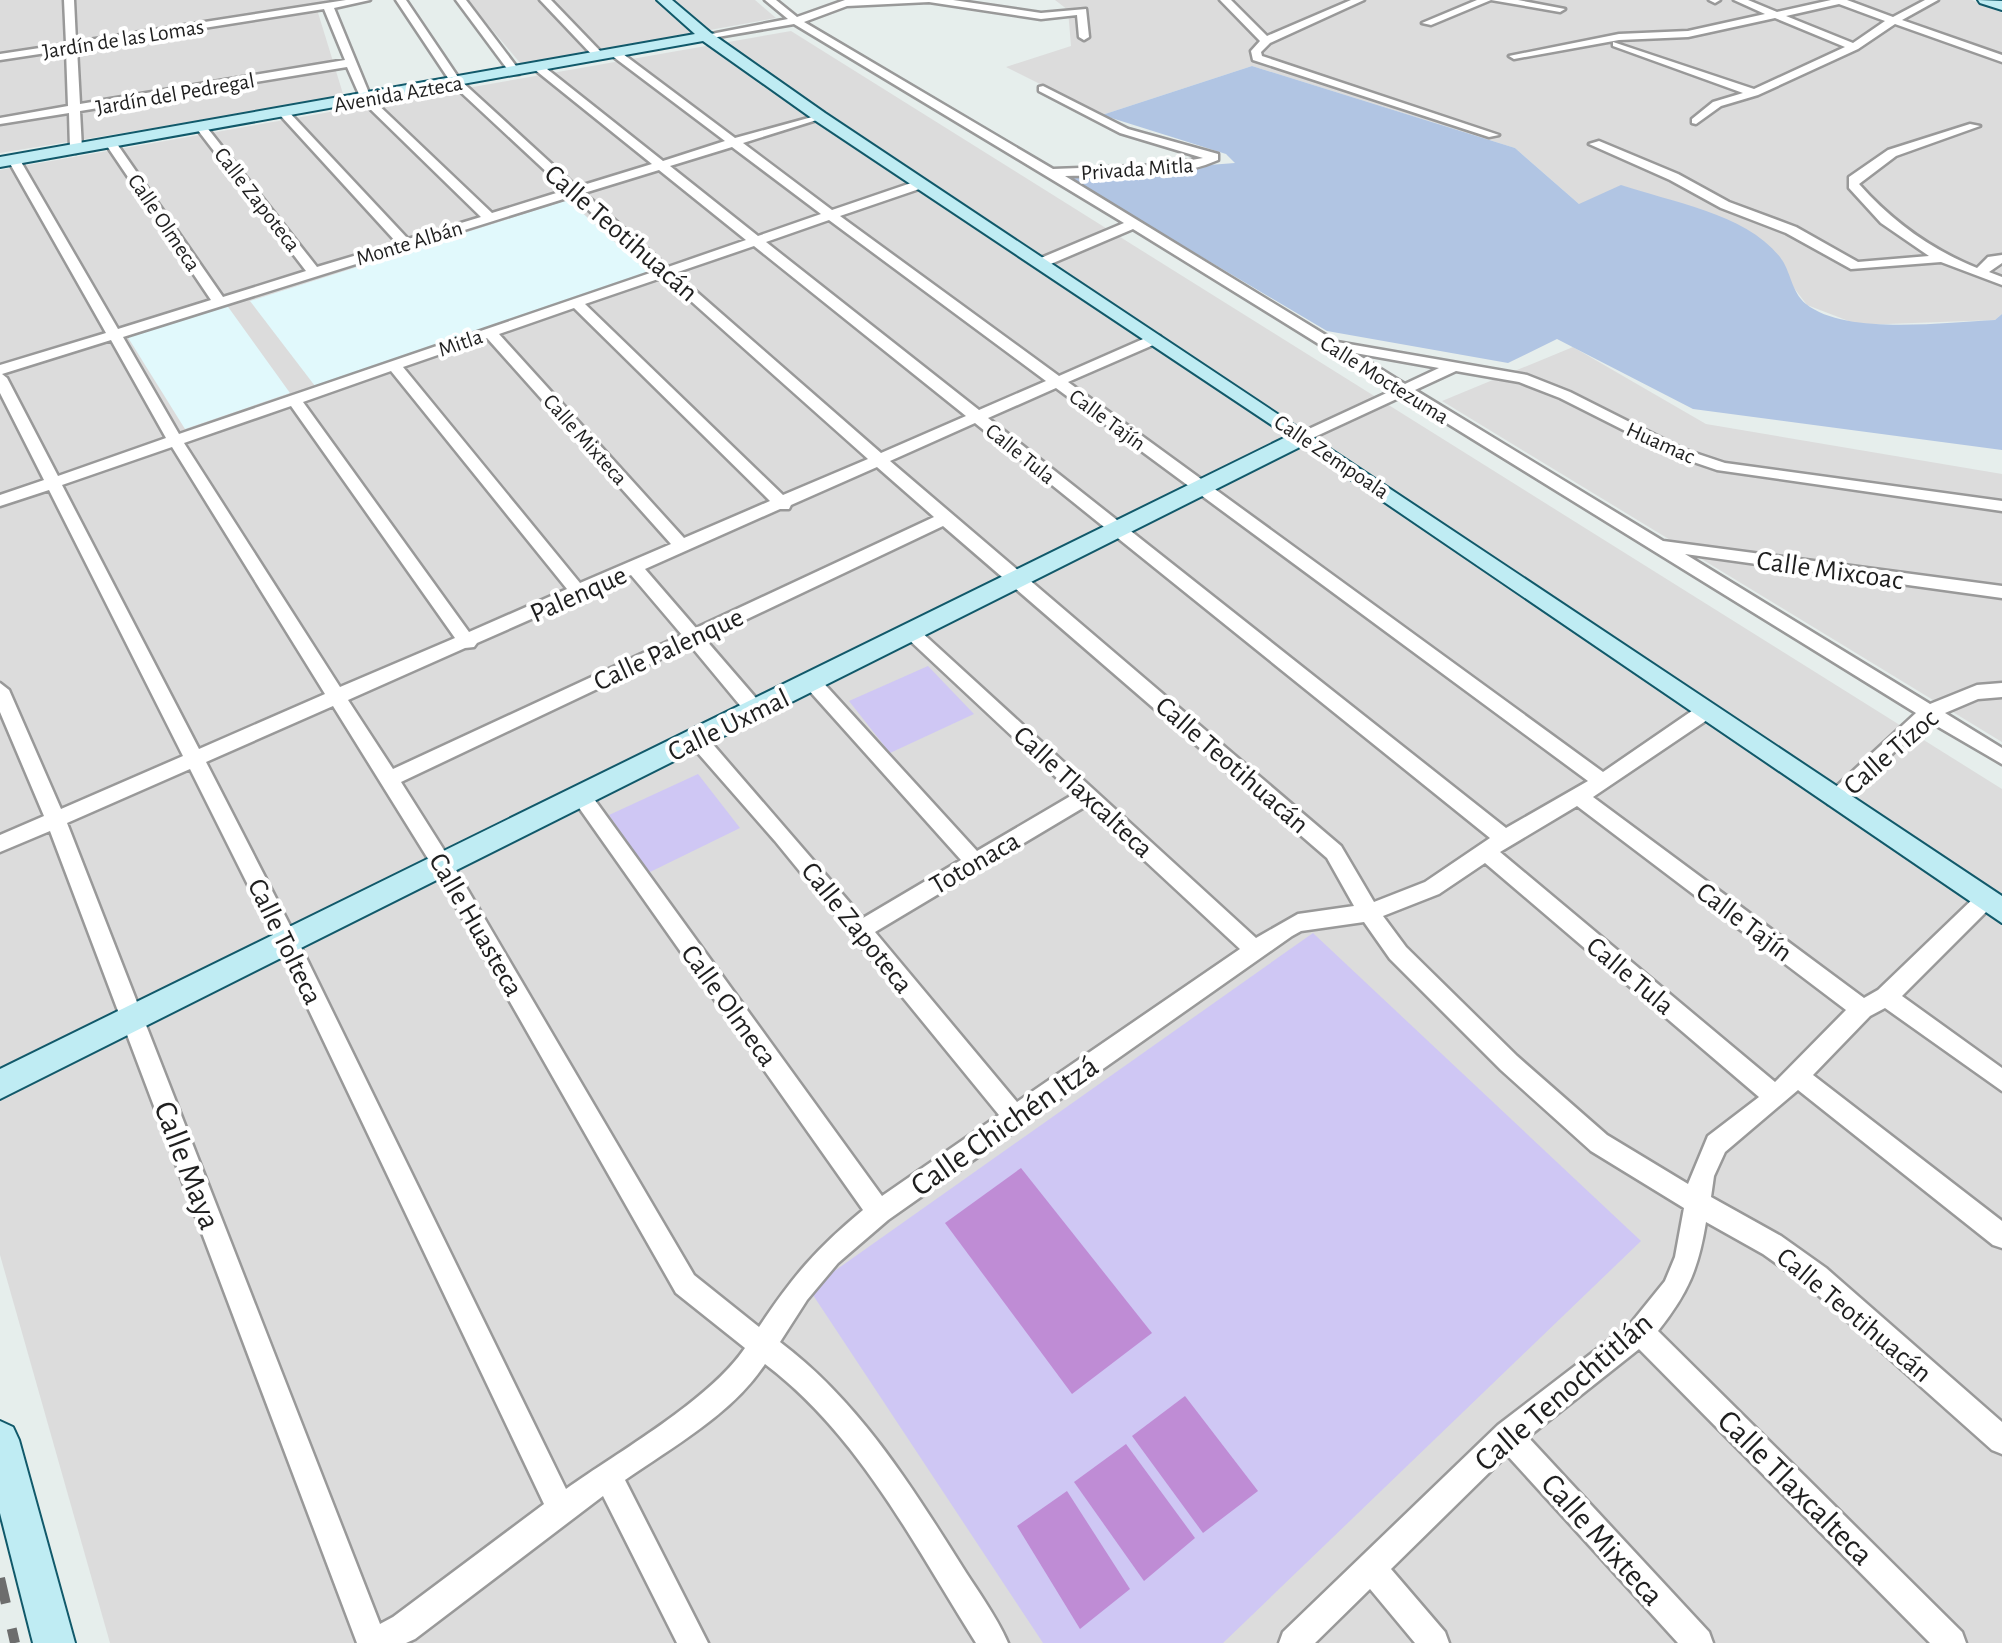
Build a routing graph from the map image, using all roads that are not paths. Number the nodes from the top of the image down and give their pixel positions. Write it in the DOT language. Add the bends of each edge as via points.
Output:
graph roads {
  1 [pos="69,0"];
  2 [pos="365,0"];
  3 [pos="401,0"];
  4 [pos="461,0"];
  5 [pos="545,0"];
  6 [pos="664,0"];
  7 [pos="770,0"];
  8 [pos="929,0"];
  9 [pos="1070,0"];
  10 [pos="1224,0"];
  11 [pos="1359,0"];
  12 [pos="1486,0"];
  13 [pos="1496,0"];
  14 [pos="1739,0"];
  15 [pos="1838,0"];
  16 [pos="1932,0"];
  17 [pos="1985,0"];
  18 [pos="850,1"];
  19 [pos="1338,3"];
  20 [pos="328,6"];
  21 [pos="2002,6"];
  22 [pos="1560,9"];
  23 [pos="1082,11"];
  24 [pos="1772,16"];
  25 [pos="1894,20"];
  26 [pos="796,21"];
  27 [pos="1427,23"];
  28 [pos="706,36"];
  29 [pos="1084,37"];
  30 [pos="1266,40"];
  31 [pos="1606,40"];
  32 [pos="71,46"];
  33 [pos="1854,47"];
  34 [pos="607,55"];
  35 [pos="1514,56"];
  36 [pos="0,57"];
  37 [pos="2002,59"];
  38 [pos="350,63"];
  39 [pos="538,68"];
  40 [pos="515,72"];
  41 [pos="456,82"];
  42 [pos="1043,89"];
  43 [pos="1754,93"];
  44 [pos="366,99"];
  45 [pos="74,110"];
  46 [pos="284,113"];
  47 [pos="819,116"];
  48 [pos="1696,121"];
  49 [pos="0,122"];
  50 [pos="1974,126"];
  51 [pos="201,127"];
  52 [pos="1493,136"];
  53 [pos="111,143"];
  54 [pos="732,143"];
  55 [pos="1595,144"];
  56 [pos="76,149"];
  57 [pos="7,161"];
  58 [pos="660,165"];
  59 [pos="1051,173"];
  60 [pos="921,184"];
  61 [pos="575,192"];
  62 [pos="830,215"];
  63 [pos="488,217"];
  64 [pos="1131,225"];
  65 [pos="756,241"];
  66 [pos="404,243"];
  67 [pos="1938,259"];
  68 [pos="2002,259"];
  69 [pos="1041,263"];
  70 [pos="314,272"];
  71 [pos="666,272"];
  72 [pos="1979,274"];
  73 [pos="2002,281"];
  74 [pos="219,301"];
  75 [pos="576,302"];
  76 [pos="489,332"];
  77 [pos="113,336"];
  78 [pos="1155,339"];
  79 [pos="1329,345"];
  80 [pos="394,365"];
  81 [pos="1457,366"];
  82 [pos="0,374"];
  83 [pos="1057,382"];
  84 [pos="1401,391"];
  85 [pos="294,399"];
  86 [pos="978,417"];
  87 [pos="1303,437"];
  88 [pos="176,440"];
  89 [pos="883,460"];
  90 [pos="52,483"];
  91 [pos="1200,487"];
  92 [pos="0,501"];
  93 [pos="782,505"];
  94 [pos="2002,506"];
  95 [pos="946,518"];
  96 [pos="1115,529"];
  97 [pos="1657,545"];
  98 [pos="683,547"];
  99 [pos="636,568"];
  100 [pos="1015,580"];
  101 [pos="2002,592"];
  102 [pos="579,593"];
  103 [pos="912,633"];
  104 [pos="694,636"];
  105 [pos="468,642"];
  106 [pos="812,682"];
  107 [pos="0,690"];
  108 [pos="2002,690"];
  109 [pos="336,697"];
  110 [pos="755,710"];
  111 [pos="1706,711"];
  112 [pos="1929,712"];
  113 [pos="697,738"];
  114 [pos="2002,757"];
  115 [pos="194,758"];
  116 [pos="390,779"];
  117 [pos="1604,782"];
  118 [pos="1090,795"];
  119 [pos="582,797"];
  120 [pos="1579,797"];
  121 [pos="1835,799"];
  122 [pos="56,819"];
  123 [pos="1505,838"];
  124 [pos="0,844"];
  125 [pos="1486,852"];
  126 [pos="974,860"];
  127 [pos="442,864"];
  128 [pos="1994,905"];
  129 [pos="1369,913"];
  130 [pos="859,930"];
  131 [pos="288,943"];
  132 [pos="1254,950"];
  133 [pos="1886,997"];
  134 [pos="1862,1010"];
  135 [pos="132,1020"];
  136 [pos="1797,1076"];
  137 [pos="2002,1082"];
  138 [pos="0,1085"];
  139 [pos="1776,1097"];
  140 [pos="1016,1118"];
  141 [pos="1697,1202"];
  142 [pos="878,1212"];
  143 [pos="2002,1236"];
  144 [pos="1640,1332"];
  145 [pos="760,1346"];
  146 [pos="1508,1435"];
  147 [pos="0,1440"];
  148 [pos="2002,1440"];
  149 [pos="608,1476"];
  150 [pos="562,1509"];
  151 [pos="1372,1569"];
  152 [pos="407,1636"];
  153 [pos="54,1643"];
  154 [pos="373,1643"];
  155 [pos="692,1643"];
  156 [pos="992,1643"];
  157 [pos="1294,1643"];
  158 [pos="1434,1643"];
  159 [pos="1698,1643"];
  160 [pos="1952,1643"];
  1 -- 32 [label="street"];
  2 -- 20 [label="street, Jardín de las Lomas"];
  3 -- 41 [label="street, Calle Teotihuacán"];
  4 -- 40 [label="street"];
  5 -- 34 [label="street, Calle Tajín"];
  6 -- 28 [label="street, Calle Zempoala"];
  7 -- 26 [label="street, Calle Moctezuma"];
  8 -- 18 [label="street, Avenida Azteca"];
  8 -- 23 [label="street, Avenida Azteca" via="1041,16"];
  9 -- 23 [label="street"];
  10 -- 30 [label="street"];
  11 -- 19 [label="street"];
  12 -- 27 [label="street"];
  13 -- 22 [label="street"];
  14 -- 24 [label="street"];
  15 -- 24 [label="street"];
  15 -- 25 [label="street"];
  16 -- 25 [label="street"];
  17 -- 21 [label="street"];
  18 -- 26 [label="street, Avenida Azteca"];
  19 -- 30 [label="street"];
  20 -- 32 [label="street, Jardín de las Lomas"];
  20 -- 38 [label="street"];
  23 -- 29 [label="street"];
  24 -- 31 [label="street" via="1688,34"];
  24 -- 33 [label="street"];
  25 -- 33 [label="street"];
  25 -- 37 [label="street"];
  26 -- 28 [label="street, Avenida Azteca"];
  26 -- 59 [label="street, Calle Moctezuma"];
  28 -- 34 [label="street, Avenida Azteca"];
  28 -- 47 [label="street, Calle Zempoala"];
  30 -- 52 [label="street" via="1254,54 1262,60"];
  31 -- 35 [label="street"];
  31 -- 43 [label="street"];
  32 -- 36 [label="street, Jardín de las Lomas"];
  32 -- 45 [label="street"];
  33 -- 43 [label="street"];
  34 -- 39 [label="street, Avenida Azteca"];
  34 -- 54 [label="street, Calle Tajín"];
  38 -- 44 [label="street"];
  38 -- 45 [label="street, Jardín del Pedregal"];
  39 -- 40 [label="street, Avenida Azteca"];
  39 -- 58 [label="street, Calle Tula"];
  40 -- 41 [label="street, Avenida Azteca"];
  41 -- 44 [label="street, Avenida Azteca"];
  41 -- 61 [label="street, Calle Teotihuacán"];
  42 -- 59 [label="street, Privada Mitla" via="1124,132 1214,157 1188,165"];
  43 -- 48 [label="street" via="1718,104"];
  44 -- 46 [label="street, Avenida Azteca"];
  44 -- 63 [label="street"];
  45 -- 49 [label="street, Jardín del Pedregal"];
  45 -- 56 [label="street"];
  46 -- 51 [label="street, Avenida Azteca"];
  46 -- 66 [label="street"];
  47 -- 54 [label="street, Monte Albán"];
  47 -- 60 [label="street, Calle Zempoala"];
  50 -- 67 [label="street" via="1892,154 1853,180 1902,235"];
  51 -- 53 [label="street, Avenida Azteca"];
  51 -- 70 [label="street, Calle Zapoteca"];
  53 -- 56 [label="street, Avenida Azteca"];
  53 -- 74 [label="street, Calle Olmeca"];
  54 -- 58 [label="street, Monte Albán"];
  54 -- 62 [label="street, Calle Tajín"];
  55 -- 67 [label="street" via="1856,266"];
  56 -- 57 [label="street, Avenida Azteca"];
  57 -- 77 [label="street, Calle Huasteca"];
  58 -- 61 [label="street, Monte Albán"];
  58 -- 65 [label="street, Calle Tula"];
  59 -- 64 [label="street, Calle Moctezuma"];
  60 -- 62 [label="street, Mitla"];
  60 -- 69 [label="street, Calle Zempoala"];
  61 -- 63 [label="street, Monte Albán"];
  61 -- 71 [label="street, Calle Teotihuacán"];
  62 -- 65 [label="street, Mitla"];
  62 -- 83 [label="street, Calle Tajín"];
  63 -- 66 [label="street, Monte Albán"];
  64 -- 69 [label="street"];
  64 -- 79 [label="street, Calle Moctezuma"];
  65 -- 71 [label="street, Mitla"];
  65 -- 86 [label="street, Calle Tula"];
  66 -- 70 [label="street, Monte Albán"];
  67 -- 72 [label="street"];
  68 -- 72 [label="street"];
  69 -- 78 [label="street, Calle Zempoala"];
  70 -- 74 [label="street, Monte Albán"];
  71 -- 75 [label="street, Mitla"];
  71 -- 89 [label="street, Calle Teotihuacán"];
  72 -- 73 [label="street"];
  74 -- 77 [label="street, Monte Albán"];
  75 -- 76 [label="street, Mitla"];
  75 -- 93 [label="street"];
  76 -- 80 [label="street, Mitla"];
  76 -- 98 [label="street, Calle Mixteca"];
  77 -- 82 [label="street, Monte Albán"];
  77 -- 88 [label="street, Calle Huasteca"];
  78 -- 83 [label="street, Palenque"];
  78 -- 87 [label="street, Calle Zempoala"];
  79 -- 81 [label="street, Huamac"];
  79 -- 84 [label="street, Calle Moctezuma"];
  80 -- 85 [label="street, Mitla"];
  80 -- 102 [label="street"];
  81 -- 84 [label="street, Calle Uxmal"];
  81 -- 94 [label="street, Huamac" via="1546,387 1723,467"];
  82 -- 90 [label="street, Calle Tolteca"];
  83 -- 86 [label="street, Palenque"];
  83 -- 91 [label="street, Calle Tajín"];
  84 -- 87 [label="street, Calle Uxmal"];
  84 -- 97 [label="street, Calle Moctezuma"];
  85 -- 88 [label="street, Mitla"];
  85 -- 105 [label="street"];
  86 -- 89 [label="street, Palenque"];
  86 -- 96 [label="street, Calle Tula"];
  87 -- 91 [label="street, Calle Uxmal"];
  87 -- 111 [label="street, Calle Zempoala"];
  88 -- 90 [label="street, Mitla"];
  88 -- 109 [label="street, Calle Huasteca"];
  89 -- 93 [label="street, Palenque"];
  89 -- 95 [label="street, Calle Teotihuacán"];
  90 -- 92 [label="street, Mitla"];
  90 -- 115 [label="street, Calle Tolteca"];
  91 -- 96 [label="street, Calle Uxmal"];
  91 -- 117 [label="street, Calle Tajín"];
  93 -- 98 [label="street, Palenque"];
  95 -- 100 [label="street, Calle Teotihuacán"];
  95 -- 104 [label="street, Calle Palenque"];
  96 -- 100 [label="street, Calle Uxmal"];
  96 -- 123 [label="street, Calle Tula"];
  97 -- 101 [label="street, Calle Mixcoac"];
  97 -- 112 [label="street, Calle Moctezuma"];
  98 -- 99 [label="street, Palenque"];
  99 -- 102 [label="street, Palenque"];
  99 -- 104 [label="street"];
  100 -- 103 [label="street, Calle Uxmal"];
  100 -- 129 [label="street, Calle Teotihuacán" via="1324,842"];
  102 -- 105 [label="street, Palenque"];
  103 -- 106 [label="street, Calle Uxmal"];
  103 -- 118 [label="street, Calle Tlaxcalteca"];
  104 -- 110 [label="street"];
  104 -- 116 [label="street, Calle Palenque"];
  105 -- 109 [label="street, Palenque"];
  106 -- 110 [label="street, Calle Uxmal"];
  106 -- 126 [label="street"];
  107 -- 122 [label="street, Calle Maya"];
  108 -- 112 [label="street, Calle Tízoc" via="1964,692"];
  109 -- 115 [label="street, Palenque"];
  109 -- 116 [label="street, Calle Huasteca"];
  110 -- 113 [label="street, Calle Uxmal"];
  111 -- 117 [label="street, Calle Chichén Itzá"];
  111 -- 121 [label="street, Calle Zempoala"];
  112 -- 114 [label="street, Calle Moctezuma"];
  112 -- 121 [label="street, Calle Tízoc"];
  113 -- 119 [label="street, Calle Uxmal"];
  113 -- 130 [label="street, Calle Zapoteca"];
  115 -- 122 [label="street, Palenque"];
  115 -- 131 [label="street, Calle Tolteca"];
  116 -- 127 [label="street, Calle Huasteca"];
  117 -- 120 [label="street, Calle Chichén Itzá"];
  118 -- 126 [label="street, Totonaca"];
  118 -- 132 [label="street, Calle Tlaxcalteca"];
  119 -- 127 [label="street, Calle Uxmal"];
  119 -- 142 [label="street, Calle Olmeca"];
  120 -- 123 [label="street, Calle Chichén Itzá"];
  120 -- 134 [label="street, Calle Tajín"];
  121 -- 128 [label="street, Calle Zempoala"];
  122 -- 124 [label="street, Palenque"];
  122 -- 135 [label="street, Calle Maya"];
  123 -- 125 [label="street, Calle Chichén Itzá"];
  125 -- 129 [label="street, Calle Chichén Itzá" via="1432,888"];
  125 -- 139 [label="street, Calle Tula"];
  126 -- 130 [label="street, Totonaca"];
  127 -- 131 [label="street, Calle Uxmal"];
  127 -- 145 [label="street, Calle Huasteca" via="685,1284"];
  128 -- 133 [label="street, Calle Tenochtitlán"];
  129 -- 132 [label="street, Calle Chichén Itzá" via="1298,922"];
  129 -- 141 [label="street, Calle Teotihuacán" via="1416,976 1522,1075 1599,1142"];
  130 -- 140 [label="street, Calle Zapoteca"];
  131 -- 135 [label="street, Calle Uxmal"];
  131 -- 150 [label="street, Calle Tolteca"];
  132 -- 140 [label="street, Calle Chichén Itzá"];
  133 -- 134 [label="street, Calle Tenochtitlán"];
  133 -- 137 [label="street"];
  134 -- 136 [label="street, Calle Tenochtitlán"];
  135 -- 138 [label="street, Calle Uxmal"];
  135 -- 154 [label="street, Calle Maya"];
  136 -- 139 [label="street, Calle Tenochtitlán"];
  136 -- 143 [label="street"];
  139 -- 141 [label="street, Calle Tenochtitlán" via="1716,1144"];
  140 -- 142 [label="street, Calle Chichén Itzá"];
  141 -- 144 [label="street, Calle Tenochtitlán" via="1674,1290"];
  141 -- 148 [label="street, Calle Teotihuacán" via="1817,1276"];
  142 -- 145 [label="street, Calle Chichén Itzá" via="829,1254"];
  144 -- 146 [label="street, Calle Tenochtitlán"];
  144 -- 160 [label="street, Calle Tlaxcalteca"];
  145 -- 149 [label="street, Calle Chichén Itzá" via="746,1371 714,1401"];
  145 -- 156 [label="street, Calle Huasteca" via="810,1383 856,1434"];
  146 -- 151 [label="street, Calle Tenochtitlán"];
  146 -- 159 [label="street, Calle Mixteca"];
  147 -- 153 [label="street"];
  149 -- 150 [label="street, Calle Chichén Itzá"];
  149 -- 155 [label="street"];
  150 -- 152 [label="street, Calle Chichén Itzá"];
  151 -- 157 [label="street, Calle Tenochtitlán"];
  151 -- 158 [label="street"];
  152 -- 154 [label="street, Calle Chichén Itzá"];
}
